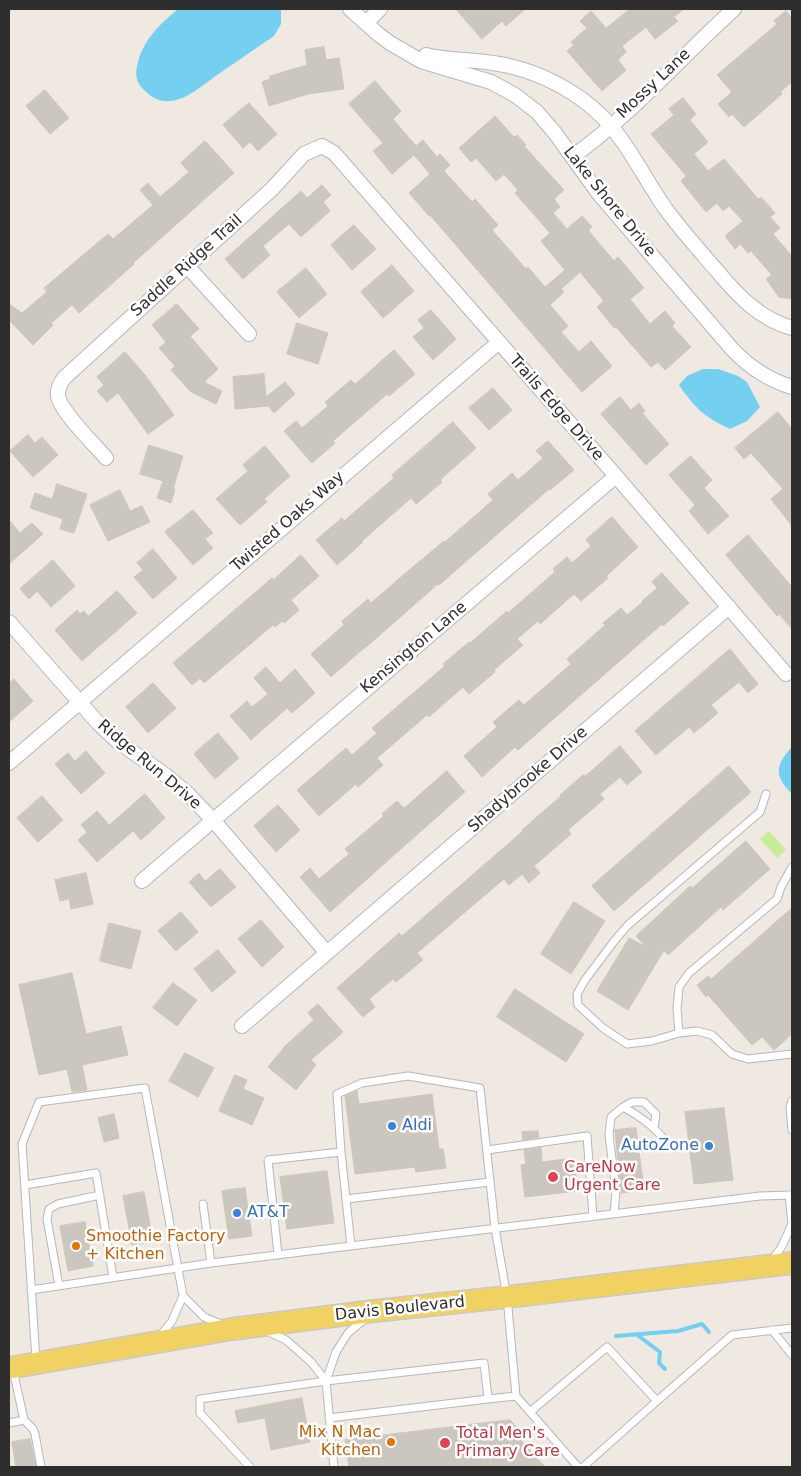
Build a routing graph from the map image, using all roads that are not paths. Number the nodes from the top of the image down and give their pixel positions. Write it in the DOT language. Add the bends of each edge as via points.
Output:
graph roads {
  1 [pos="350,9"];
  2 [pos="380,9"];
  3 [pos="734,9"];
  4 [pos="366,23"];
  5 [pos="403,50"];
  6 [pos="611,126"];
  7 [pos="322,146"];
  8 [pos="572,157"];
  9 [pos="187,266"];
  10 [pos="792,328"];
  11 [pos="249,334"];
  12 [pos="498,342"];
  13 [pos="792,387"];
  14 [pos="106,458"];
  15 [pos="616,476"];
  16 [pos="729,607"];
  17 [pos="9,622"];
  18 [pos="786,674"];
  19 [pos="78,702"];
  20 [pos="9,763"];
  21 [pos="766,794"];
  22 [pos="213,820"];
  23 [pos="792,867"];
  24 [pos="142,881"];
  25 [pos="327,953"];
  26 [pos="242,1026"];
  27 [pos="679,1033"];
  28 [pos="792,1054"];
  29 [pos="792,1102"];
  30 [pos="623,1107"];
  31 [pos="654,1127"];
  32 [pos="792,1130"];
  33 [pos="666,1141"];
  34 [pos="487,1150"];
  35 [pos="341,1152"];
  36 [pos="490,1182"];
  37 [pos="25,1185"];
  38 [pos="100,1195"];
  39 [pos="790,1195"];
  40 [pos="346,1199"];
  41 [pos="203,1204"];
  42 [pos="614,1214"];
  43 [pos="593,1216"];
  44 [pos="792,1224"];
  45 [pos="495,1228"];
  46 [pos="351,1246"];
  47 [pos="278,1254"];
  48 [pos="211,1263"];
  49 [pos="792,1263"];
  50 [pos="769,1266"];
  51 [pos="178,1268"];
  52 [pos="113,1277"];
  53 [pos="59,1286"];
  54 [pos="31,1290"];
  55 [pos="183,1296"];
  56 [pos="507,1297"];
  57 [pos="374,1311"];
  58 [pos="258,1326"];
  59 [pos="792,1328"];
  60 [pos="232,1329"];
  61 [pos="772,1330"];
  62 [pos="154,1342"];
  63 [pos="792,1355"];
  64 [pos="36,1363"];
  65 [pos="11,1368"];
  66 [pos="326,1381"];
  67 [pos="516,1396"];
  68 [pos="488,1399"];
  69 [pos="657,1401"];
  70 [pos="530,1412"];
  71 [pos="329,1418"];
  72 [pos="24,1420"];
  73 [pos="9,1423"];
  74 [pos="41,1467"];
  75 [pos="250,1467"];
  76 [pos="334,1467"];
  77 [pos="578,1467"];
  78 [pos="583,1467"];
  1 -- 4 [label="street, Lake Shore Drive"];
  2 -- 4 [label="street"];
  3 -- 6 [label="street, Mossy Lane"];
  4 -- 5 [label="street, Lake Shore Drive"];
  5 -- 6 [label="street, Lake Shore Drive" via="440,58 494,63 526,71 572,92"];
  5 -- 8 [label="street, Lake Shore Drive" via="421,61 491,82 515,95 537,112"];
  6 -- 8 [label="street, Mossy Lane"];
  6 -- 10 [label="street, Lake Shore Drive" via="670,214 734,291 753,309"];
  7 -- 9 [label="street, Saddle Ridge Trail" via="304,154 272,189"];
  7 -- 12 [label="street, Trails Edge Drive" via="334,153"];
  8 -- 13 [label="street, Lake Shore Drive" via="616,215 737,354 762,374"];
  9 -- 11 [label="street"];
  9 -- 14 [label="street, Saddle Ridge Trail" via="60,384 58,399 64,410"];
  12 -- 15 [label="street, Trails Edge Drive"];
  12 -- 19 [label="street, Twisted Oaks Way"];
  15 -- 16 [label="street, Trails Edge Drive"];
  15 -- 22 [label="street, Kensington Lane"];
  16 -- 18 [label="street, Trails Edge Drive"];
  16 -- 25 [label="street, Shadybrooke Drive"];
  17 -- 19 [label="street, Ridge Run Drive"];
  19 -- 20 [label="street, Twisted Oaks Way"];
  19 -- 22 [label="street, Ridge Run Drive" via="117,741 164,774"];
  21 -- 27 [label="lane" via="760,812 628,925 577,994 578,1005 627,1044"];
  22 -- 24 [label="street, Kensington Lane"];
  22 -- 25 [label="street, Ridge Run Drive"];
  23 -- 27 [label="lane" via="777,899 689,973 679,987"];
  25 -- 26 [label="street, Shadybrooke Drive"];
  27 -- 28 [label="lane" via="697,1031 712,1035 732,1054 748,1059"];
  29 -- 32 [label="lane"];
  30 -- 31 [label="lane"];
  30 -- 31 [label="lane" via="632,1102 644,1102 656,1114"];
  30 -- 42 [label="lane" via="611,1117 609,1135 616,1190"];
  31 -- 33 [label="lane"];
  34 -- 35 [label="lane" via="480,1088 408,1076 362,1082 337,1094"];
  34 -- 36 [label="lane"];
  34 -- 43 [label="lane" via="586,1136"];
  35 -- 40 [label="lane"];
  35 -- 47 [label="lane" via="268,1160"];
  36 -- 40 [label="lane"];
  36 -- 45 [label="lane"];
  37 -- 38 [label="lane" via="96,1173"];
  37 -- 51 [label="lane" via="22,1144 39,1102 145,1088"];
  37 -- 54 [label="lane"];
  38 -- 52 [label="lane"];
  38 -- 53 [label="lane" via="49,1209 47,1219"];
  39 -- 42 [label="lane"];
  39 -- 44 [label="lane"];
  40 -- 46 [label="lane"];
  41 -- 48 [label="lane"];
  42 -- 43 [label="lane"];
  43 -- 45 [label="lane"];
  44 -- 50 [label="lane"];
  45 -- 46 [label="lane"];
  45 -- 56 [label="lane"];
  46 -- 47 [label="lane"];
  47 -- 48 [label="lane"];
  48 -- 51 [label="lane"];
  49 -- 50 [label="main road, Davis Boulevard"];
  50 -- 56 [label="main road, Davis Boulevard"];
  51 -- 52 [label="lane"];
  51 -- 55 [label="lane"];
  52 -- 53 [label="lane"];
  53 -- 54 [label="lane"];
  54 -- 64 [label="lane"];
  55 -- 60 [label="lane" via="204,1317"];
  55 -- 62 [label="lane" via="172,1321"];
  56 -- 57 [label="main road, Davis Boulevard"];
  56 -- 67 [label="lane"];
  57 -- 58 [label="main road, Davis Boulevard"];
  57 -- 66 [label="lane" via="348,1333 334,1355"];
  58 -- 60 [label="main road, Davis Boulevard"];
  58 -- 66 [label="lane" via="286,1340 311,1362"];
  59 -- 61 [label="lane"];
  60 -- 62 [label="main road, Davis Boulevard"];
  61 -- 63 [label="lane"];
  61 -- 69 [label="lane" via="732,1335"];
  62 -- 64 [label="main road, Davis Boulevard"];
  64 -- 65 [label="main road, Davis Boulevard"];
  65 -- 72 [label="lane"];
  66 -- 68 [label="lane" via="484,1363"];
  66 -- 71 [label="lane"];
  66 -- 75 [label="lane" via="200,1398 200,1414"];
  67 -- 68 [label="lane"];
  67 -- 70 [label="lane"];
  68 -- 71 [label="lane"];
  69 -- 70 [label="lane" via="607,1347"];
  69 -- 78 [label="lane"];
  70 -- 77 [label="lane"];
  71 -- 76 [label="lane"];
  72 -- 73 [label="lane"];
  72 -- 74 [label="lane" via="35,1434"];
}
